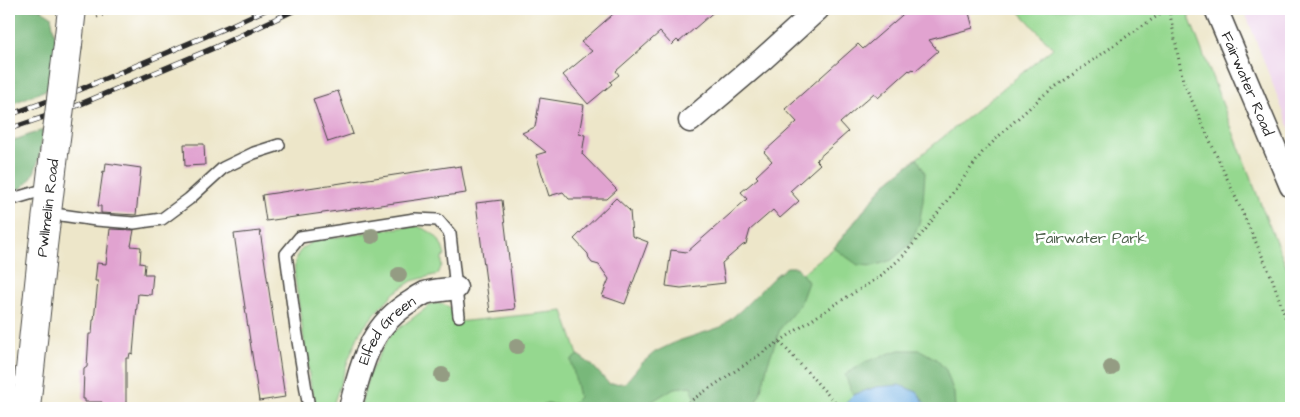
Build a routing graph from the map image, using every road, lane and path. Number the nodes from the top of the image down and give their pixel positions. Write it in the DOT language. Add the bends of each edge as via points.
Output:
graph roads {
  1 [pos="72,9"];
  2 [pos="818,9"];
  3 [pos="1168,9"];
  4 [pos="1216,9"];
  5 [pos="690,121"];
  6 [pos="279,145"];
  7 [pos="1291,186"];
  8 [pos="50,188"];
  9 [pos="9,200"];
  10 [pos="456,288"];
  11 [pos="459,316"];
  12 [pos="1291,334"];
  13 [pos="780,342"];
  14 [pos="26,408"];
  15 [pos="309,408"];
  16 [pos="350,408"];
  17 [pos="680,408"];
  18 [pos="840,408"];
  1 -- 8 [label="street, Pwllmelin Road, bridge"];
  2 -- 5 [label="street"];
  3 -- 12 [label="path" via="1182,81 1272,278"];
  3 -- 13 [label="path" via="1045,94 982,153 902,257 878,278"];
  4 -- 7 [label="street, Fairwater Road"];
  6 -- 8 [label="lane" via="222,168 162,219 134,224 96,220"];
  8 -- 9 [label="lane"];
  8 -- 14 [label="street, Pwllmelin Road"];
  10 -- 11 [label="lane"];
  10 -- 15 [label="lane" via="450,234 438,220 415,219 300,237 286,254"];
  10 -- 16 [label="street, Elfed Green" via="425,293 400,308 383,324 372,340 361,368"];
  13 -- 17 [label="path"];
  13 -- 18 [label="path"];
}
